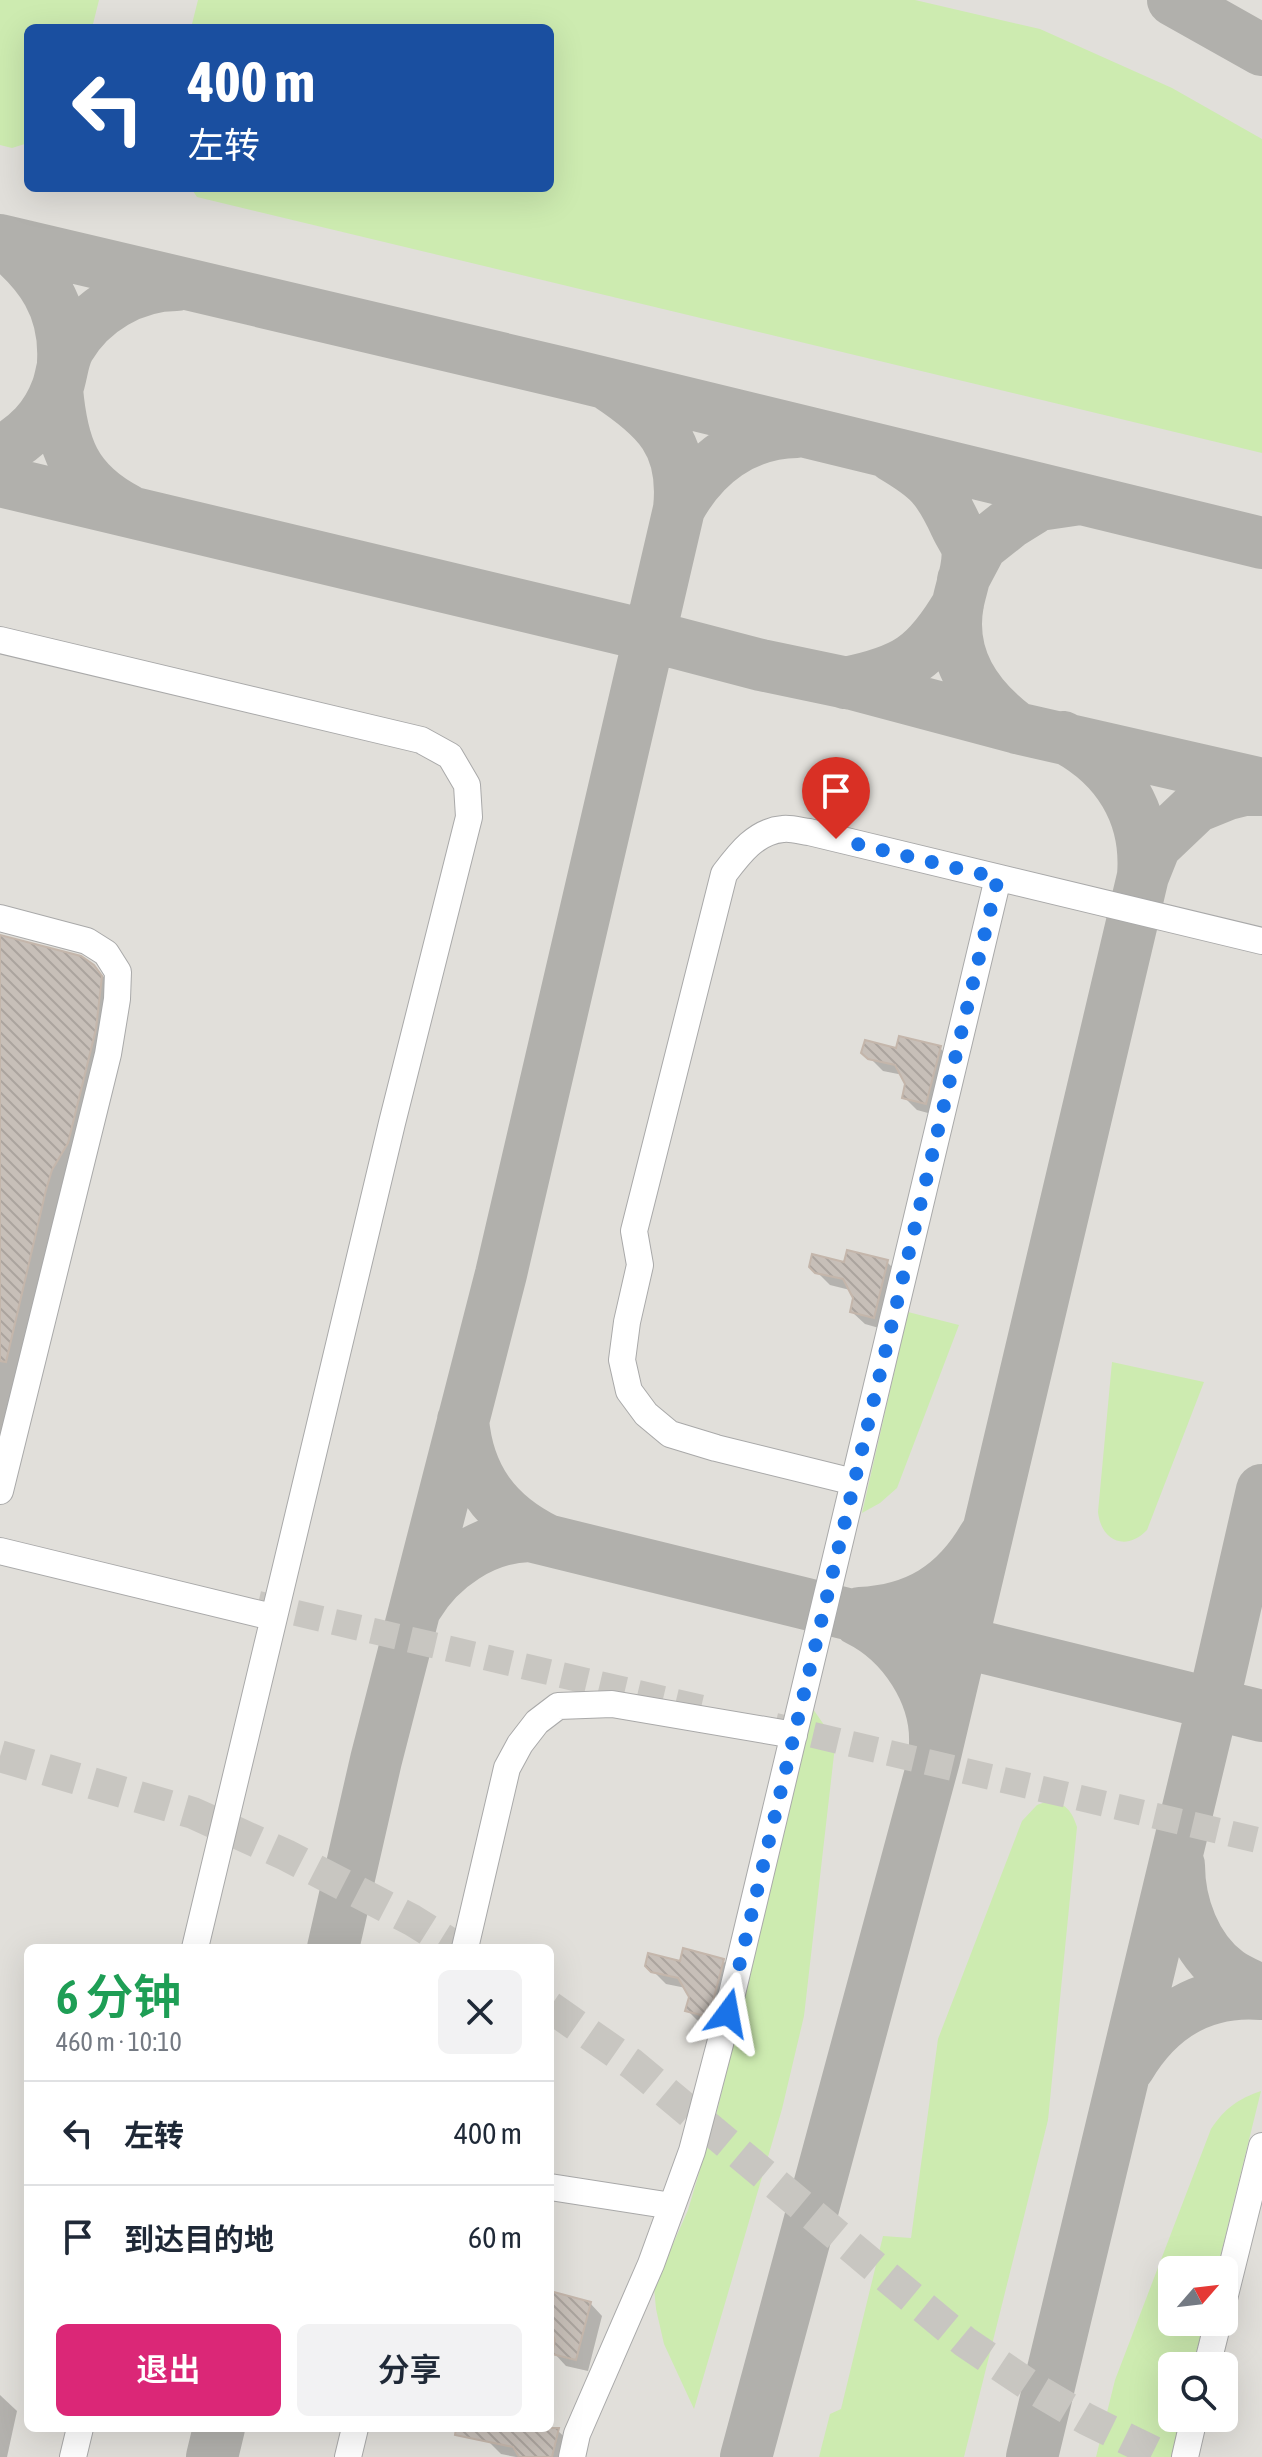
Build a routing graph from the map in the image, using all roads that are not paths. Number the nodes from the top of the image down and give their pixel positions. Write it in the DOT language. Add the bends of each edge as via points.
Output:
graph roads {
  1 [pos="0,640"];
  2 [pos="998,878"];
  3 [pos="0,918"];
  4 [pos="1262,941"];
  5 [pos="854,1482"];
  6 [pos="0,1491"];
  7 [pos="0,1542"];
  8 [pos="0,1551"];
  9 [pos="794,1735"];
  10 [pos="196,1944"];
  11 [pos="466,1944"];
  12 [pos="1262,2146"];
  13 [pos="554,2188"];
  14 [pos="672,2206"];
  15 [pos="1235,2256"];
  16 [pos="79,2432"];
  17 [pos="354,2432"];
  18 [pos="1191,2432"];
  19 [pos="73,2457"];
  20 [pos="348,2457"];
  21 [pos="572,2457"];
  22 [pos="1185,2457"];
  1 -- 10 [label="lane" via="421,740 450,756 467,785 469,817"];
  2 -- 4 [label="lane"];
  2 -- 5 [label="lane"];
  2 -- 5 [label="lane" via="784,829 760,836 738,855 724,874 634,1231 640,1265 622,1360 629,1391 646,1414 670,1434"];
  3 -- 6 [label="lane" via="87,941 106,953 118,972 108,1054"];
  5 -- 9 [label="lane"];
  7 -- 8 [label="lane" via="261,1609"];
  9 -- 11 [label="lane" via="612,1704 558,1706 537,1722 507,1768"];
  9 -- 14 [label="lane" via="720,2044"];
  12 -- 15 [label="lane"];
  13 -- 14 [label="lane"];
  14 -- 21 [label="lane"];
  16 -- 19 [label="lane"];
  17 -- 20 [label="lane"];
  18 -- 22 [label="lane"];
}
